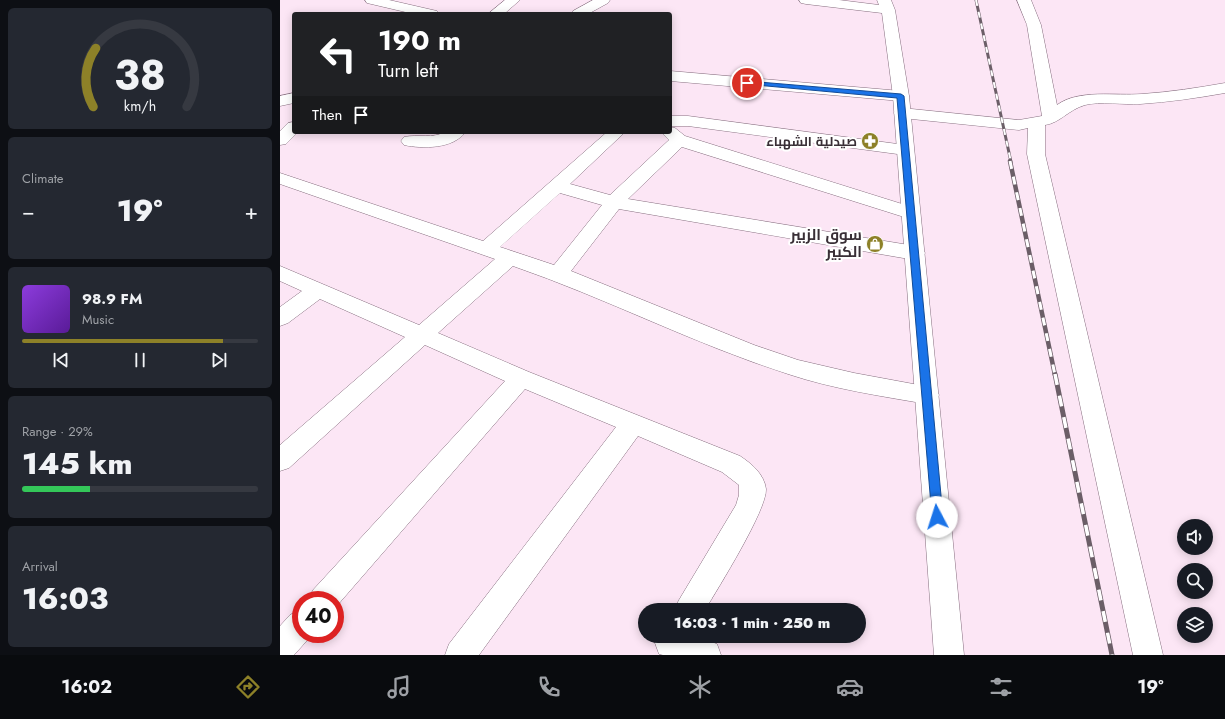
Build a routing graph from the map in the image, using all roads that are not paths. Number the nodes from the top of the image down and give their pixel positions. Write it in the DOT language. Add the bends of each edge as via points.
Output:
graph roads {
  1 [pos="372,0"];
  2 [pos="513,0"];
  3 [pos="603,0"];
  4 [pos="806,0"];
  5 [pos="1024,0"];
  6 [pos="886,5"];
  7 [pos="400,10"];
  8 [pos="416,12"];
  9 [pos="498,12"];
  10 [pos="582,12"];
  11 [pos="672,76"];
  12 [pos="1225,88"];
  13 [pos="292,98"];
  14 [pos="280,101"];
  15 [pos="901,104"];
  16 [pos="1044,120"];
  17 [pos="672,121"];
  18 [pos="292,129"];
  19 [pos="454,134"];
  20 [pos="615,134"];
  21 [pos="674,136"];
  22 [pos="280,140"];
  23 [pos="410,142"];
  24 [pos="905,150"];
  25 [pos="280,178"];
  26 [pos="557,186"];
  27 [pos="614,202"];
  28 [pos="911,213"];
  29 [pos="486,249"];
  30 [pos="914,253"];
  31 [pos="510,257"];
  32 [pos="280,273"];
  33 [pos="558,274"];
  34 [pos="317,290"];
  35 [pos="280,318"];
  36 [pos="420,335"];
  37 [pos="521,378"];
  38 [pos="927,395"];
  39 [pos="632,424"];
  40 [pos="280,460"];
  41 [pos="331,591"];
  42 [pos="693,603"];
  43 [pos="292,635"];
  44 [pos="669,644"];
  45 [pos="280,648"];
  46 [pos="460,655"];
  47 [pos="706,655"];
  48 [pos="949,655"];
  49 [pos="1148,655"];
  1 -- 7 [label="street"];
  2 -- 9 [label="street"];
  3 -- 10 [label="street"];
  4 -- 6 [label="street"];
  5 -- 16 [label="street" via="1034,25"];
  6 -- 15 [label="street"];
  7 -- 8 [label="street"];
  11 -- 15 [label="street"];
  12 -- 16 [label="street" via="1186,95 1085,100 1066,107"];
  13 -- 14 [label="street"];
  15 -- 16 [label="street" via="1014,125"];
  15 -- 24 [label="street"];
  16 -- 49 [label="street" via="1036,154"];
  17 -- 24 [label="street"];
  18 -- 22 [label="street"];
  19 -- 23 [label="street" via="442,141"];
  20 -- 26 [label="street"];
  21 -- 27 [label="street"];
  21 -- 28 [label="street"];
  24 -- 28 [label="street"];
  25 -- 29 [label="street"];
  26 -- 27 [label="street"];
  26 -- 29 [label="street"];
  27 -- 30 [label="street"];
  27 -- 33 [label="street"];
  28 -- 30 [label="street"];
  29 -- 31 [label="street"];
  30 -- 38 [label="street"];
  31 -- 33 [label="street"];
  31 -- 36 [label="street"];
  32 -- 34 [label="street"];
  33 -- 38 [label="street" via="746,351 796,368 854,382"];
  34 -- 35 [label="street"];
  34 -- 36 [label="street"];
  36 -- 37 [label="street"];
  36 -- 40 [label="street"];
  37 -- 39 [label="street"];
  37 -- 41 [label="street"];
  38 -- 48 [label="street"];
  39 -- 42 [label="street" via="731,464 744,472 752,483 753,497 747,511"];
  39 -- 46 [label="street"];
  43 -- 45 [label="street"];
  44 -- 47 [label="street"];
}
